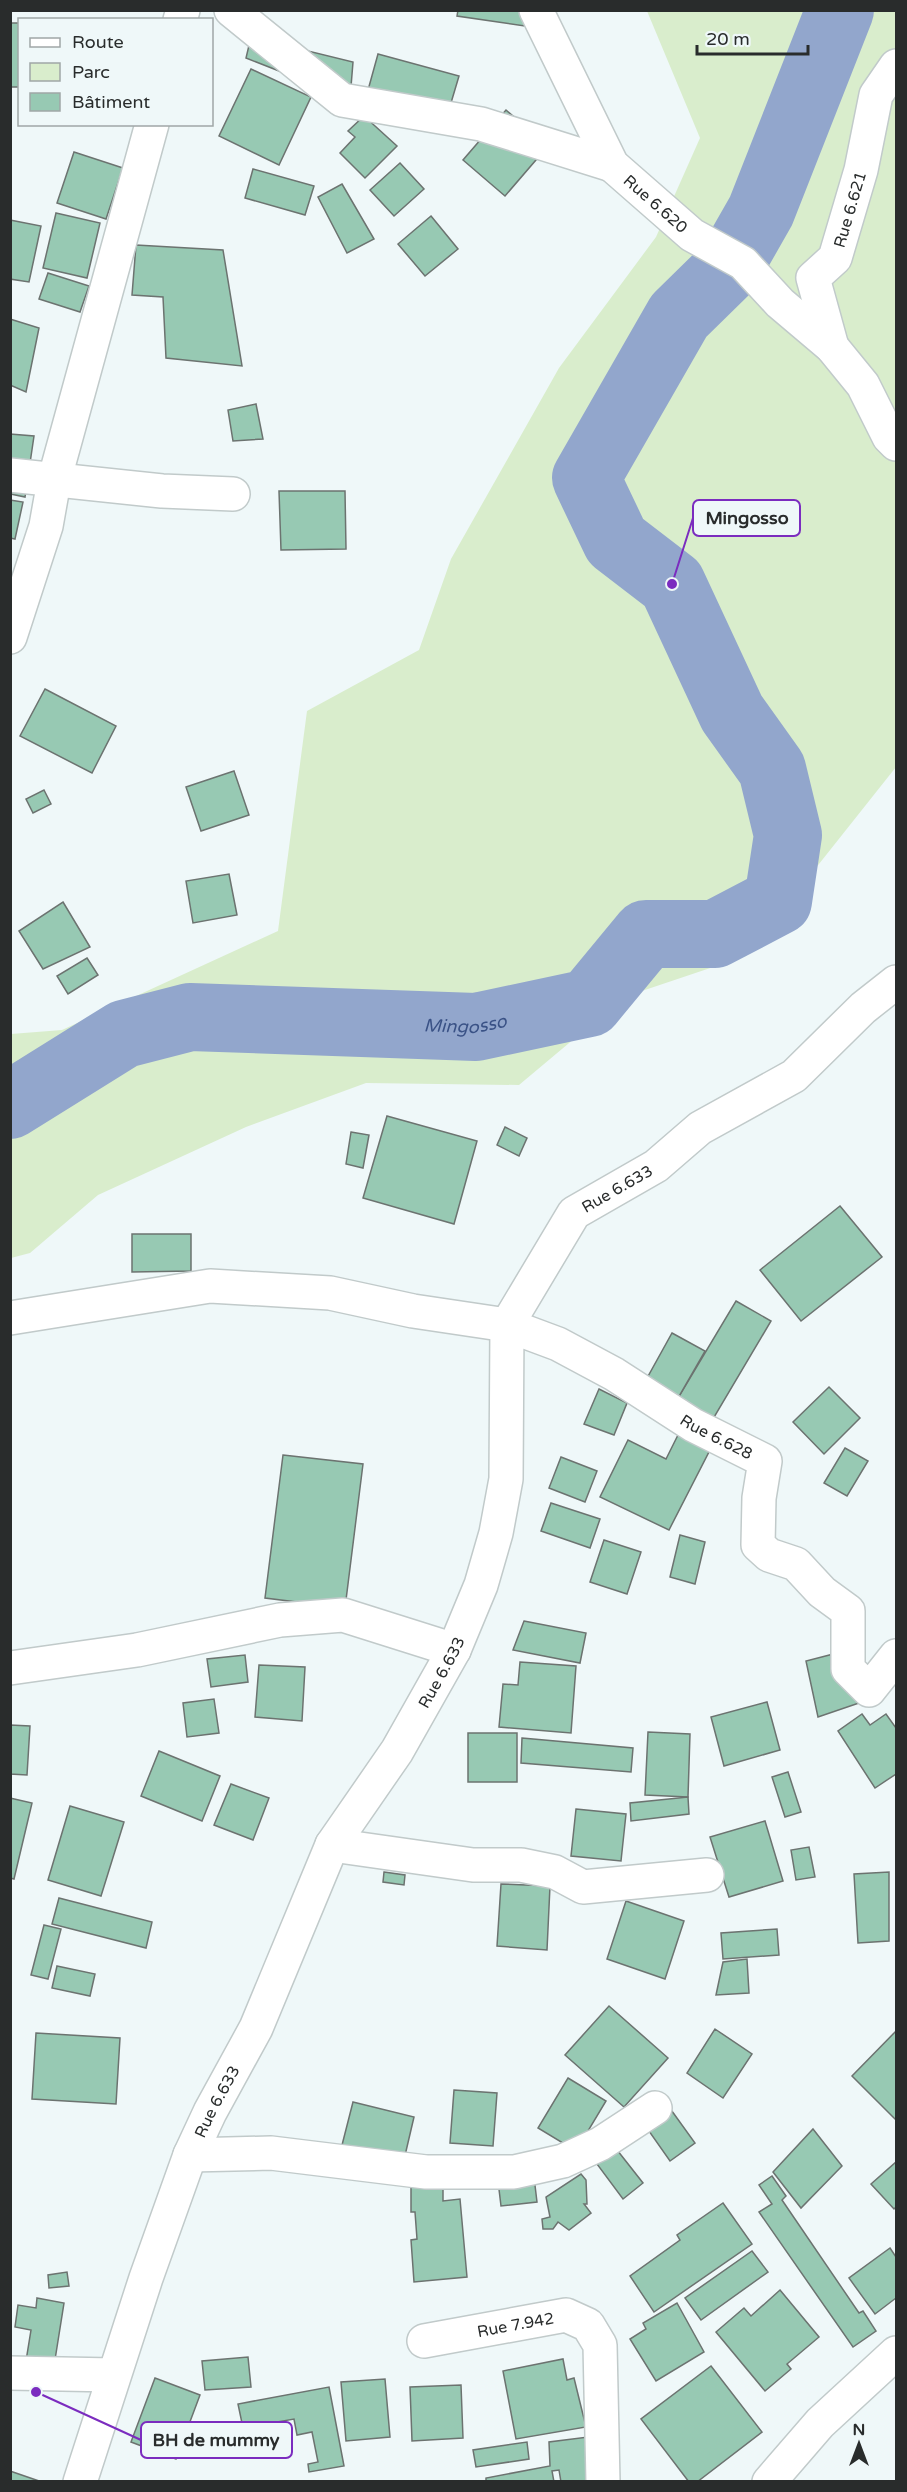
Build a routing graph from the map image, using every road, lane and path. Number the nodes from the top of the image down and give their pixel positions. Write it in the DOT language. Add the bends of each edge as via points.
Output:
graph roads {
  1 [pos="231,10"];
  2 [pos="536,10"];
  3 [pos="897,66"];
  4 [pos="151,126"];
  5 [pos="612,165"];
  6 [pos="832,347"];
  7 [pos="897,444"];
  8 [pos="10,475"];
  9 [pos="54,481"];
  10 [pos="234,494"];
  11 [pos="10,637"];
  12 [pos="897,982"];
  13 [pos="10,1318"];
  14 [pos="507,1325"];
  15 [pos="454,1650"];
  16 [pos="897,1656"];
  17 [pos="10,1668"];
  18 [pos="332,1845"];
  19 [pos="706,1875"];
  20 [pos="655,2108"];
  21 [pos="190,2155"];
  22 [pos="424,2342"];
  23 [pos="897,2354"];
  24 [pos="10,2373"];
  25 [pos="114,2375"];
  26 [pos="81,2481"];
  27 [pos="603,2481"];
  28 [pos="769,2481"];
  1 -- 5 [label="street" via="342,100 482,124"];
  2 -- 5 [label="street, Rue 6.620"];
  3 -- 6 [label="street, Rue 6.621" via="876,96 861,170 836,258 813,278"];
  4 -- 9 [label="street"];
  5 -- 6 [label="street, Rue 6.620" via="692,235 743,263 780,303"];
  6 -- 7 [label="street" via="863,385 889,437"];
  8 -- 9 [label="street"];
  9 -- 10 [label="street"];
  9 -- 11 [label="street" via="43,536"];
  12 -- 14 [label="street, Rue 6.633" via="863,1008 794,1076 700,1128 656,1166 574,1213"];
  13 -- 14 [label="street" via="210,1286 330,1293"];
  14 -- 15 [label="street, Rue 6.633" via="506,1479 481,1585"];
  14 -- 16 [label="street, Rue 6.628" via="558,1344 614,1374 693,1425 765,1461 758,1545 769,1555 796,1564 822,1592 848,1611 848,1669 869,1690"];
  15 -- 17 [label="street" via="343,1615 280,1620 137,1650"];
  15 -- 18 [label="street, Rue 6.633" via="397,1751"];
  18 -- 19 [label="street" via="473,1865 520,1865 555,1872 582,1887"];
  18 -- 21 [label="street, Rue 6.633" via="256,2028"];
  20 -- 21 [label="street" via="600,2144 563,2161 514,2172 426,2172 271,2153"];
  21 -- 25 [label="street, Rue 6.633"];
  22 -- 27 [label="street, Rue 7.942" via="566,2315 588,2325 600,2345"];
  23 -- 28 [label="street" via="820,2423"];
  24 -- 25 [label="street"];
  25 -- 26 [label="street, Rue 6.633"];
}
